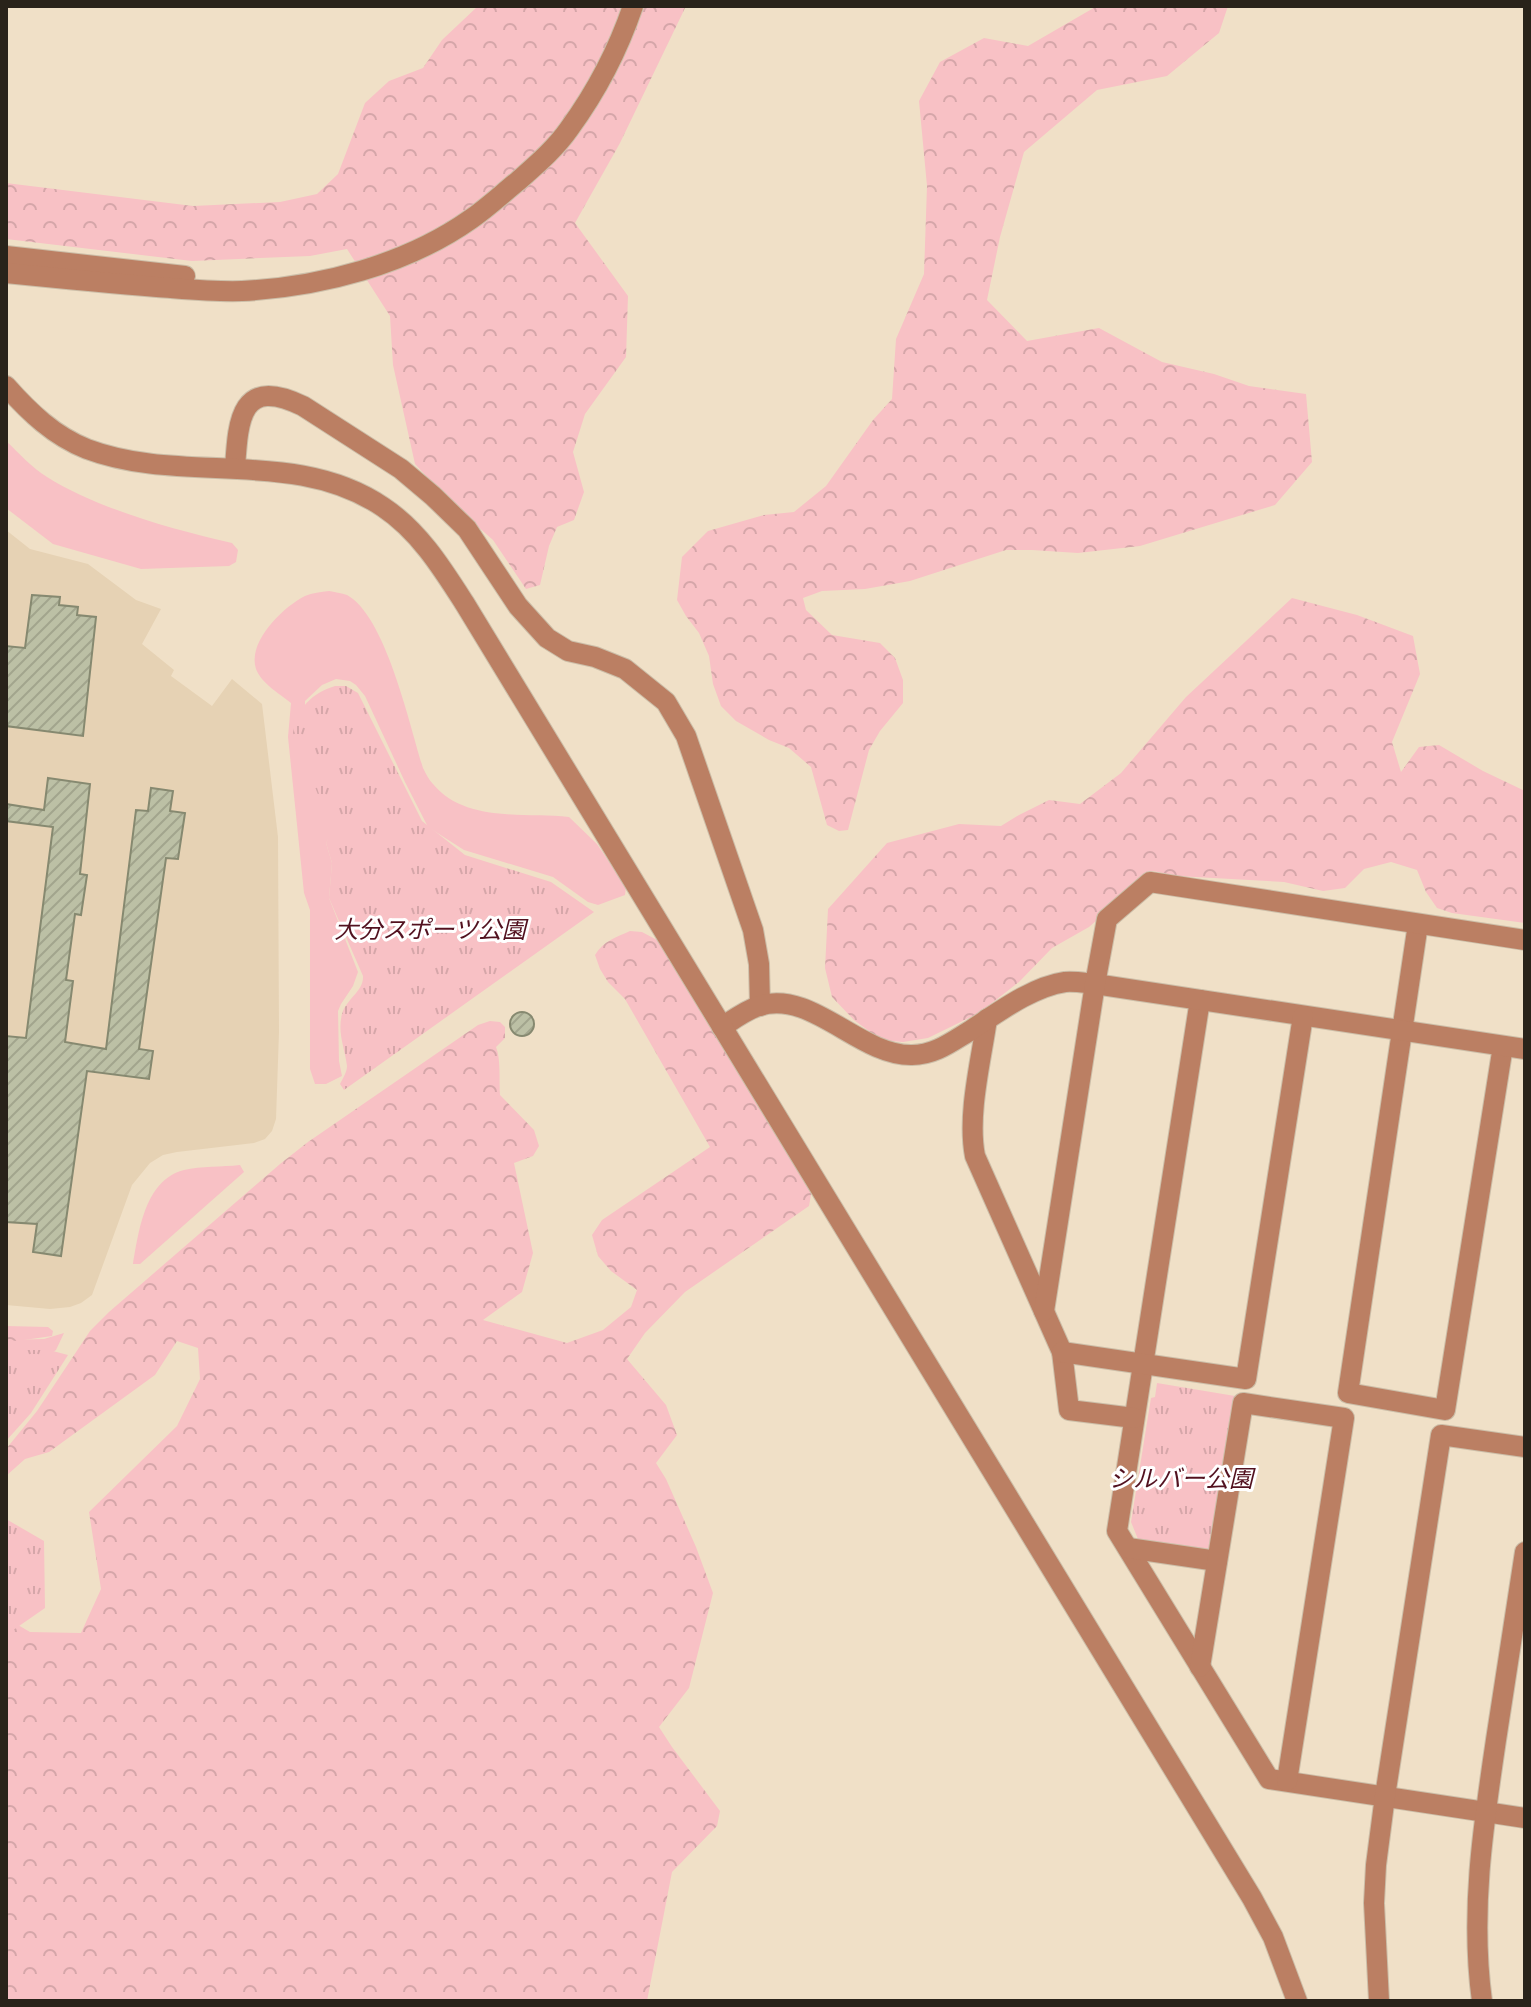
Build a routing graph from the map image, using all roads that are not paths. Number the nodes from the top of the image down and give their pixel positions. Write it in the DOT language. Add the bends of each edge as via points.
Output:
graph roads {
  1 [pos="633,6"];
  2 [pos="6,256"];
  3 [pos="6,273"];
  4 [pos="316,281"];
  5 [pos="6,386"];
  6 [pos="235,468"];
  7 [pos="1418,924"];
  8 [pos="1525,940"];
  9 [pos="1095,984"];
  10 [pos="1200,1000"];
  11 [pos="760,1006"];
  12 [pos="1303,1016"];
  13 [pos="987,1019"];
  14 [pos="722,1027"];
  15 [pos="1402,1031"];
  16 [pos="1503,1046"];
  17 [pos="1525,1049"];
  18 [pos="1044,1311"];
  19 [pos="1062,1352"];
  20 [pos="1143,1364"];
  21 [pos="1134,1418"];
  22 [pos="1525,1447"];
  23 [pos="1128,1548"];
  24 [pos="1525,1552"];
  25 [pos="1217,1561"];
  26 [pos="1200,1667"];
  27 [pos="1287,1781"];
  28 [pos="1385,1796"];
  29 [pos="1485,1811"];
  30 [pos="1525,1818"];
  31 [pos="1297,2001"];
  32 [pos="1379,2001"];
  33 [pos="1482,2001"];
  1 -- 4 [label="street" via="612,58 567,131 497,199 410,252"];
  2 -- 4 [label="street" via="226,280"];
  3 -- 4 [label="street" via="224,291"];
  5 -- 6 [label="street" via="43,423 89,450 154,463"];
  6 -- 11 [label="street" via="238,424 251,402 273,396 303,406 401,469 444,507 467,529 518,606 547,638 568,651 625,669 666,702 686,736 753,930"];
  6 -- 14 [label="street" via="348,488 381,505 421,541 465,604"];
  7 -- 8 [label="street"];
  7 -- 9 [label="street" via="1150,882 1107,919"];
  7 -- 15 [label="street"];
  9 -- 10 [label="street"];
  9 -- 13 [label="street" via="1049,986"];
  9 -- 18 [label="street"];
  10 -- 12 [label="street"];
  10 -- 20 [label="street"];
  11 -- 13 [label="street" via="795,1006 875,1047 911,1055 941,1049"];
  11 -- 14 [label="street"];
  12 -- 15 [label="street"];
  12 -- 20 [label="street" via="1246,1379"];
  13 -- 18 [label="street" via="972,1141"];
  14 -- 31 [label="street" via="1252,1898"];
  15 -- 16 [label="street"];
  15 -- 16 [label="street" via="1348,1393 1445,1410"];
  16 -- 17 [label="street"];
  18 -- 19 [label="street"];
  19 -- 20 [label="street"];
  19 -- 21 [label="street" via="1069,1410"];
  20 -- 21 [label="street"];
  21 -- 23 [label="street" via="1117,1531"];
  22 -- 28 [label="street" via="1441,1435"];
  23 -- 25 [label="street"];
  23 -- 26 [label="street"];
  24 -- 29 [label="street"];
  25 -- 26 [label="street"];
  25 -- 27 [label="street" via="1243,1403 1344,1418"];
  26 -- 27 [label="street" via="1269,1779"];
  27 -- 28 [label="street"];
  28 -- 29 [label="street"];
  28 -- 32 [label="street" via="1374,1903"];
  29 -- 30 [label="street"];
  29 -- 33 [label="street" via="1476,1909"];
}
